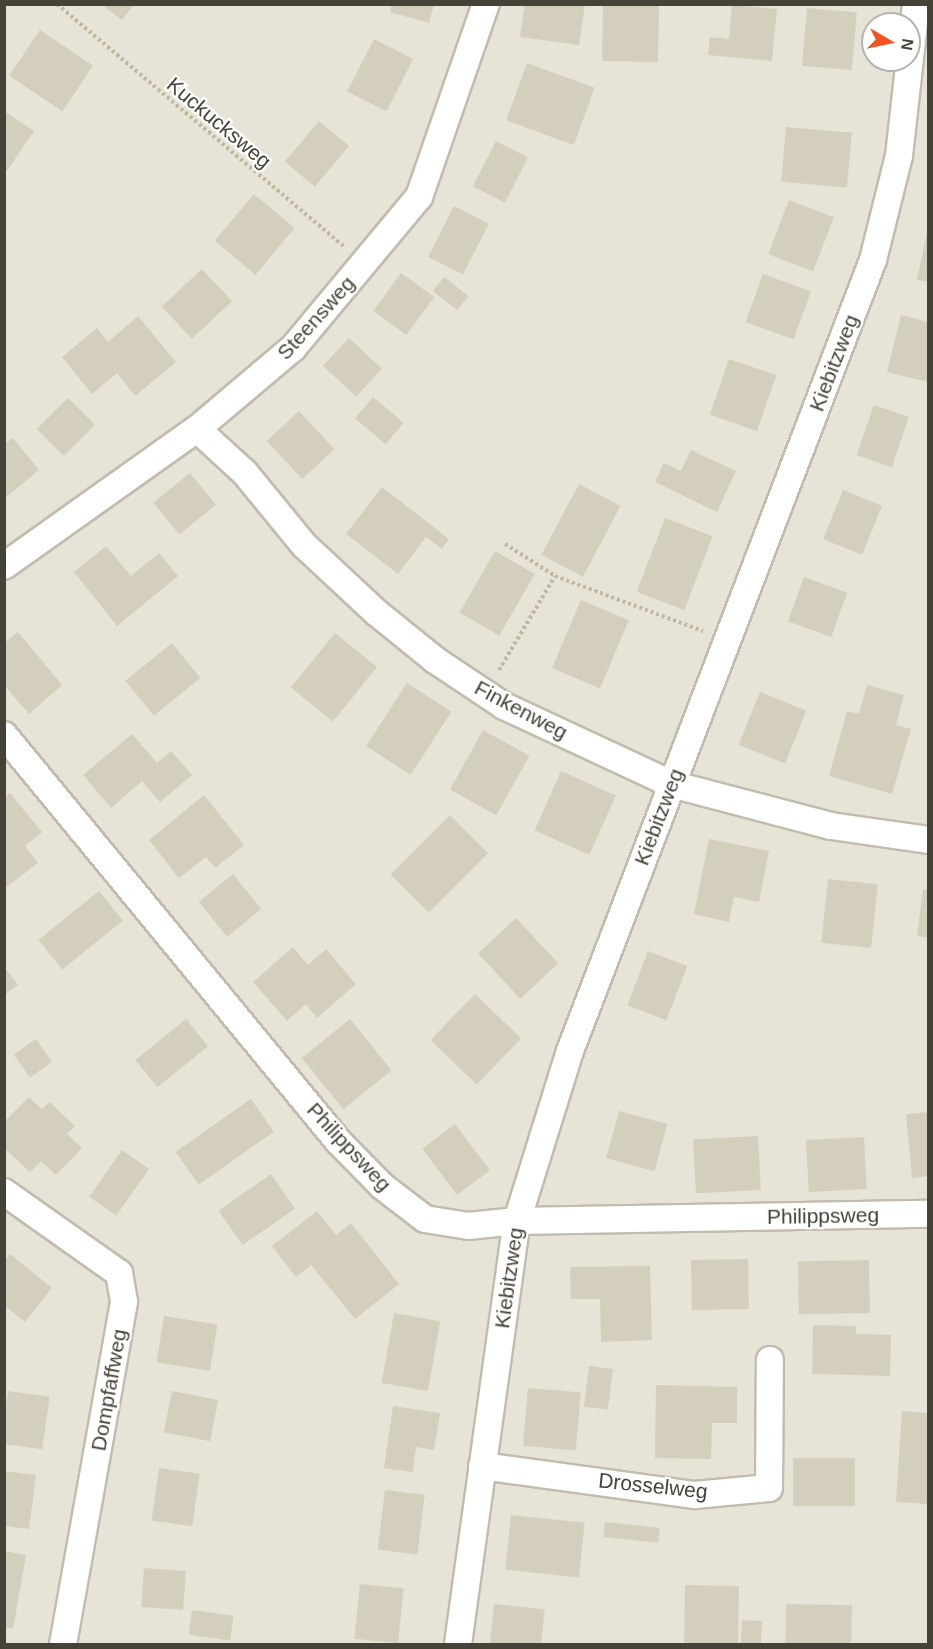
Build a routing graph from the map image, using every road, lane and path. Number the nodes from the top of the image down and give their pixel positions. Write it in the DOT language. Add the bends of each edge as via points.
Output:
graph roads {
  1 [pos="57,4"];
  2 [pos="486,4"];
  3 [pos="916,4"];
  4 [pos="364,263"];
  5 [pos="197,429"];
  6 [pos="505,544"];
  7 [pos="4,566"];
  8 [pos="555,576"];
  9 [pos="729,641"];
  10 [pos="485,693"];
  11 [pos="4,735"];
  12 [pos="671,784"];
  13 [pos="928,840"];
  14 [pos="4,1192"];
  15 [pos="928,1214"];
  16 [pos="517,1221"];
  17 [pos="770,1360"];
  18 [pos="482,1466"];
  19 [pos="63,1644"];
  20 [pos="458,1644"];
  1 -- 4 [label="path, Kuckucksweg"];
  2 -- 4 [label="street, Steensweg" via="419,197"];
  3 -- 9 [label="street, Kiebitzweg" via="899,156 873,260"];
  4 -- 5 [label="street, Steensweg" via="293,348"];
  5 -- 7 [label="street, Steensweg"];
  5 -- 10 [label="street, Finkenweg" via="245,473 304,545 377,613 435,660"];
  6 -- 8 [label="path"];
  8 -- 9 [label="path"];
  8 -- 10 [label="path"];
  9 -- 12 [label="street, Kiebitzweg"];
  10 -- 12 [label="street, Finkenweg"];
  11 -- 16 [label="street, Philippsweg" via="338,1141 382,1186 424,1219 468,1226"];
  12 -- 13 [label="street, Finkenweg" via="831,826"];
  12 -- 16 [label="street, Kiebitzweg" via="570,1052"];
  14 -- 19 [label="street, Dompfaffweg" via="119,1272 124,1302"];
  15 -- 16 [label="street, Philippsweg"];
  16 -- 18 [label="street, Kiebitzweg"];
  17 -- 18 [label="street, Drosselweg" via="769,1488 695,1495"];
  18 -- 20 [label="street, Kiebitzweg"];
}
